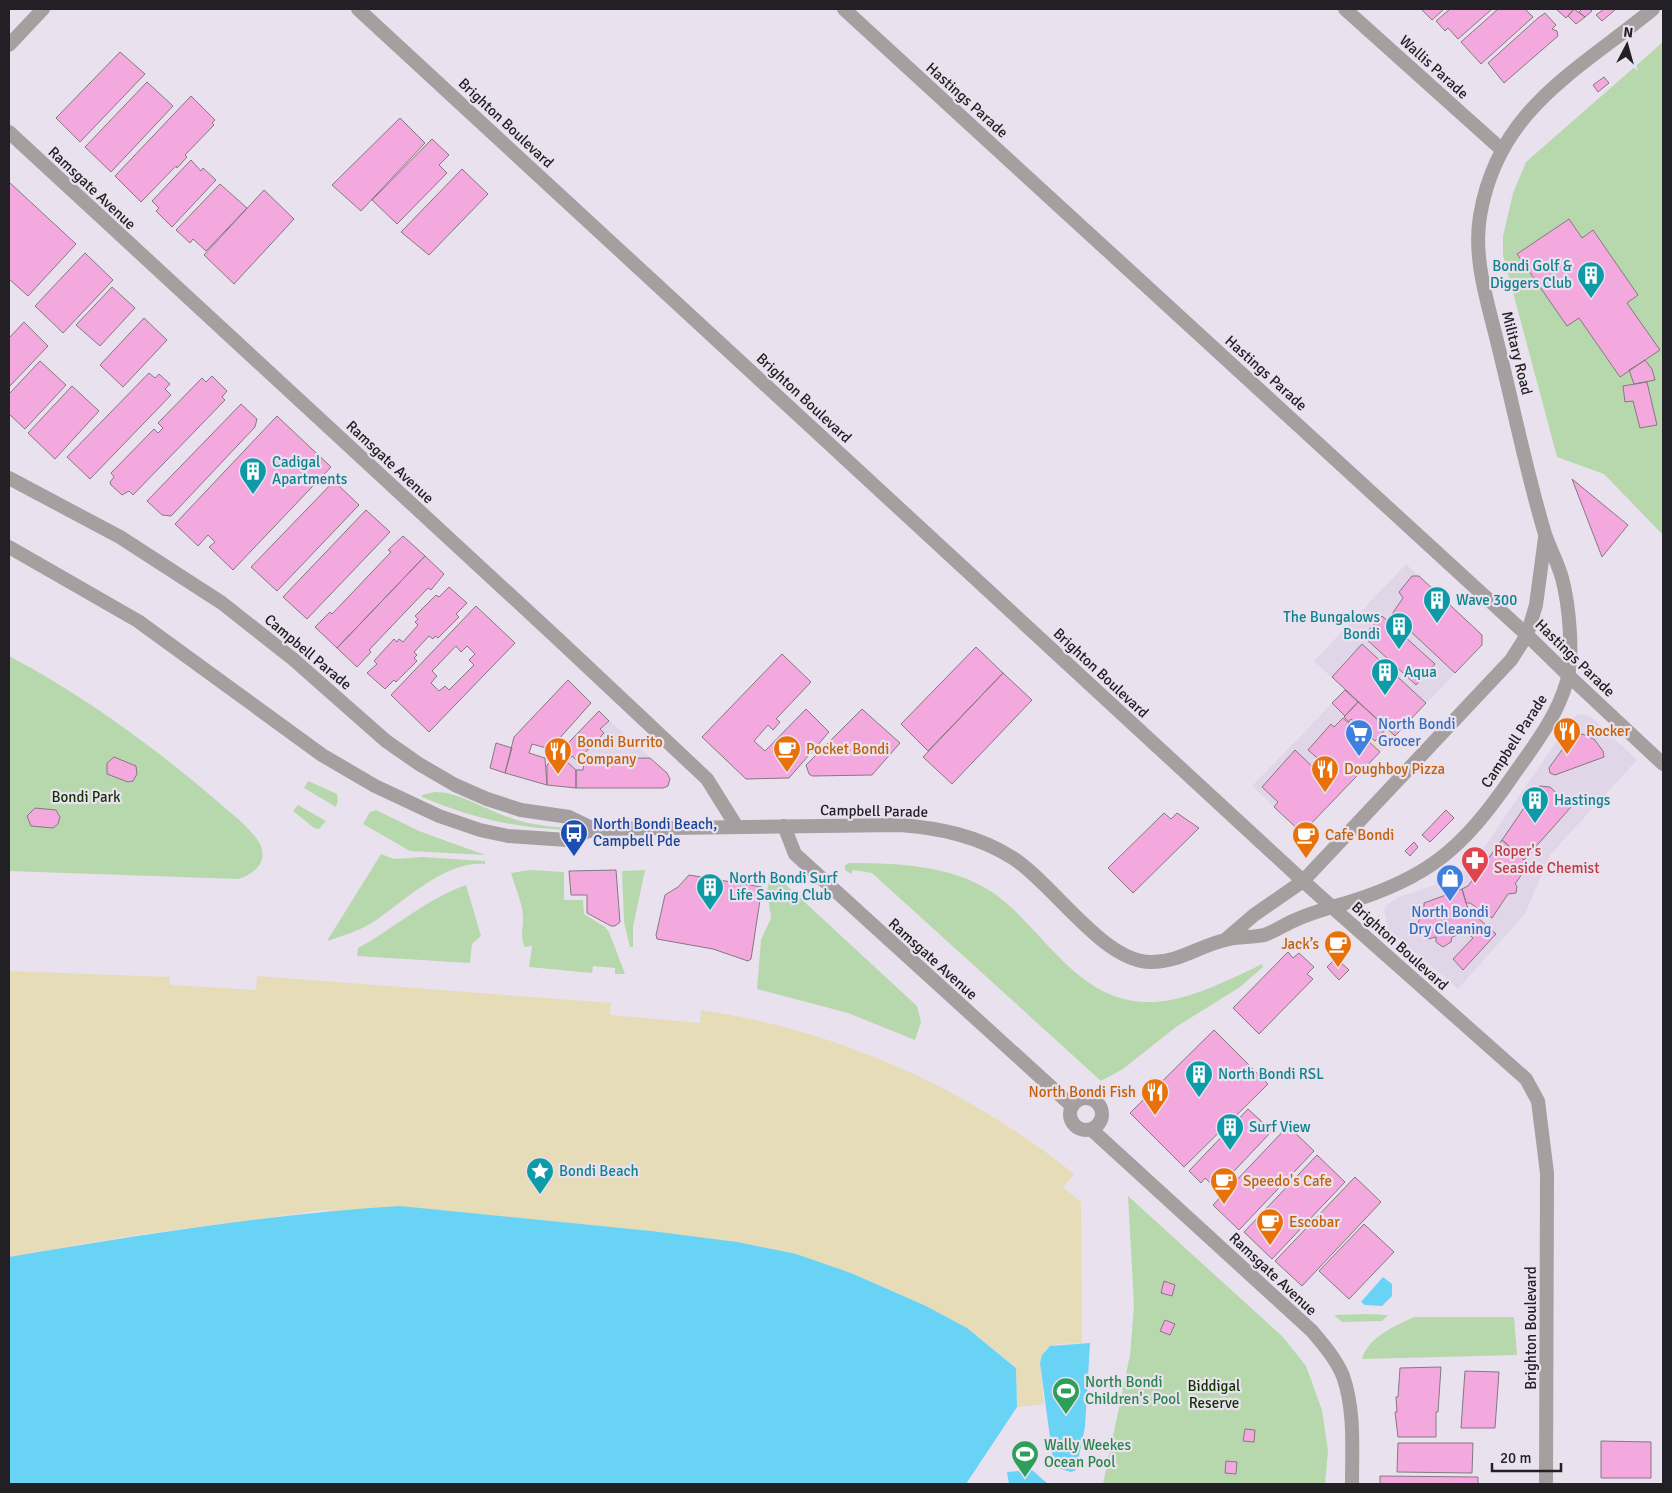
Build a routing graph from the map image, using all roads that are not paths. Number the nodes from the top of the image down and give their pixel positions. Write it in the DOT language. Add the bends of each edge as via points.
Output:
graph roads {
  1 [pos="43,9"];
  2 [pos="358,9"];
  3 [pos="844,9"];
  4 [pos="1345,9"];
  5 [pos="1653,9"];
  6 [pos="9,45"];
  7 [pos="9,132"];
  8 [pos="1501,149"];
  9 [pos="9,478"];
  10 [pos="1546,534"];
  11 [pos="9,547"];
  12 [pos="1527,635"];
  13 [pos="1569,676"];
  14 [pos="1663,764"];
  15 [pos="784,826"];
  16 [pos="737,827"];
  17 [pos="594,829"];
  18 [pos="1303,881"];
  19 [pos="1332,907"];
  20 [pos="1225,940"];
  21 [pos="1072,1106"];
  22 [pos="1092,1130"];
  23 [pos="1352,1484"];
  24 [pos="1546,1484"];
  1 -- 6 [label="street"];
  2 -- 18 [label="street, Brighton Boulevard"];
  3 -- 12 [label="street, Hastings Parade"];
  4 -- 8 [label="street, Wallis Parade"];
  5 -- 8 [label="street, Military Road" via="1534,104"];
  7 -- 16 [label="street, Ramsgate Avenue" via="707,779"];
  8 -- 10 [label="street, Military Road" via="1480,212 1478,255"];
  9 -- 17 [label="street, Campbell Parade" via="120,537 222,603 293,659 386,741 419,764 455,785 488,798 521,810 569,817"];
  10 -- 12 [label="street, Campbell Parade" via="1536,605"];
  10 -- 13 [label="street, Campbell Parade" via="1562,575 1568,608"];
  11 -- 17 [label="street, Campbell Parade" via="138,621 322,754 375,786 439,816 508,836 567,840"];
  12 -- 13 [label="street, Hastings Parade"];
  12 -- 18 [label="street, Campbell Parade" via="1494,681"];
  13 -- 14 [label="street, Hastings Parade"];
  13 -- 19 [label="street, Campbell Parade" via="1546,728 1483,818 1455,848 1430,868 1404,882"];
  15 -- 16 [label="street, Campbell Parade"];
  15 -- 20 [label="street, Campbell Parade" via="915,826 945,830 978,841 1013,858 1110,947 1137,960 1170,960"];
  15 -- 21 [label="street, Ramsgate Avenue" via="795,854"];
  16 -- 17 [label="street, Campbell Parade"];
  18 -- 19 [label="street, Brighton Boulevard"];
  18 -- 20 [label="street, Campbell Parade" via="1254,914"];
  19 -- 20 [label="street, Campbell Parade" via="1264,935"];
  19 -- 24 [label="street, Brighton Boulevard" via="1526,1079 1538,1101 1547,1173"];
  21 -- 22 [label="street" via="1072,1123 1080,1130"];
  21 -- 22 [label="street" via="1083,1098 1092,1098 1100,1105 1102,1119"];
  22 -- 23 [label="street, Ramsgate Avenue" via="1328,1349 1343,1375 1350,1406"];
}
